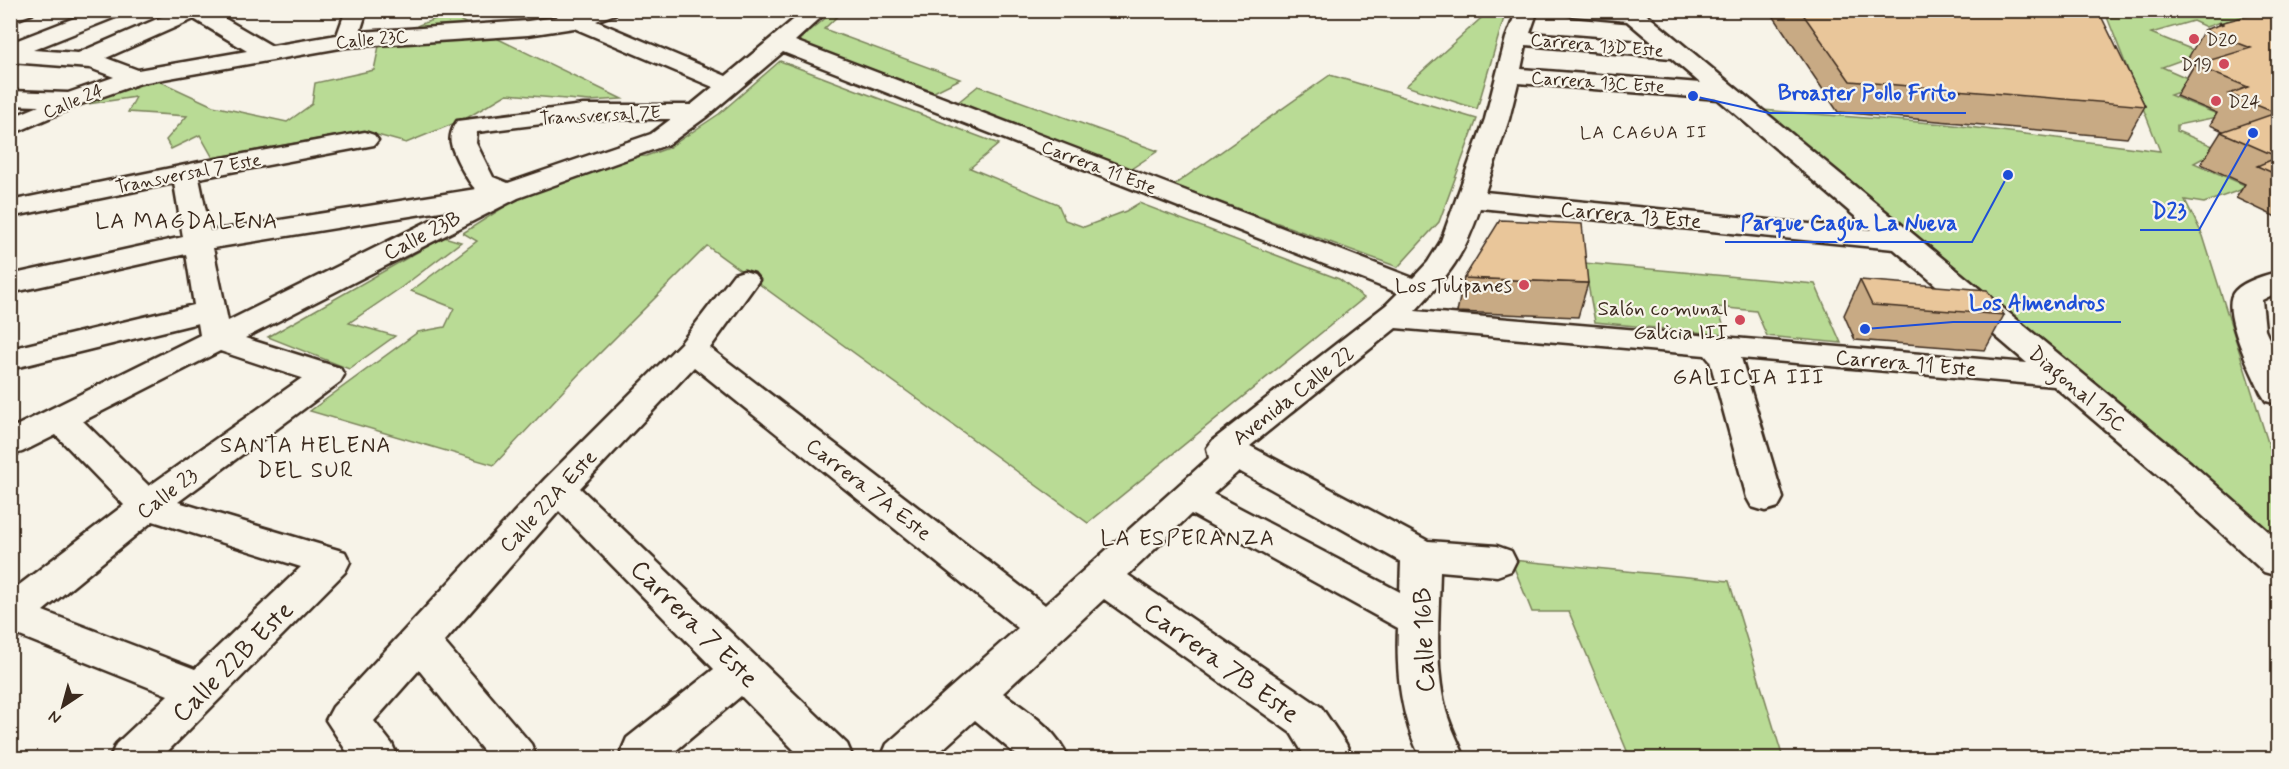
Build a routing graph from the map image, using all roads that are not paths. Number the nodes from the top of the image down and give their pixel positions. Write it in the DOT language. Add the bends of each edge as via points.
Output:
graph roads {
  1 [pos="25,10"];
  2 [pos="116,10"];
  3 [pos="357,10"];
  4 [pos="549,10"];
  5 [pos="608,10"];
  6 [pos="1528,10"];
  7 [pos="1574,10"];
  8 [pos="195,11"];
  9 [pos="1629,13"];
  10 [pos="804,15"];
  11 [pos="10,16"];
  12 [pos="575,21"];
  13 [pos="1518,38"];
  14 [pos="346,40"];
  15 [pos="780,44"];
  16 [pos="1677,52"];
  17 [pos="10,53"];
  18 [pos="269,54"];
  19 [pos="81,60"];
  20 [pos="1509,75"];
  21 [pos="136,77"];
  22 [pos="729,86"];
  23 [pos="1724,92"];
  24 [pos="10,98"];
  25 [pos="73,99"];
  26 [pos="698,112"];
  27 [pos="10,128"];
  28 [pos="365,140"];
  29 [pos="185,173"];
  30 [pos="508,192"];
  31 [pos="1469,200"];
  32 [pos="10,209"];
  33 [pos="1901,241"];
  34 [pos="197,243"];
  35 [pos="744,280"];
  36 [pos="2278,282"];
  37 [pos="10,284"];
  38 [pos="1418,290"];
  39 [pos="1390,318"];
  40 [pos="213,325"];
  41 [pos="1715,346"];
  42 [pos="692,350"];
  43 [pos="10,359"];
  44 [pos="2063,376"];
  45 [pos="2278,393"];
  46 [pos="60,419"];
  47 [pos="10,444"];
  48 [pos="1225,448"];
  49 [pos="558,488"];
  50 [pos="1187,496"];
  51 [pos="1766,498"];
  52 [pos="147,506"];
  53 [pos="1421,555"];
  54 [pos="1497,561"];
  55 [pos="2278,562"];
  56 [pos="1102,577"];
  57 [pos="11,615"];
  58 [pos="1419,621"];
  59 [pos="1046,628"];
  60 [pos="419,641"];
  61 [pos="743,670"];
  62 [pos="203,690"];
  63 [pos="974,694"];
  64 [pos="643,752"];
  65 [pos="1033,753"];
  66 [pos="132,759"];
  67 [pos="376,759"];
  68 [pos="515,759"];
  69 [pos="831,759"];
  70 [pos="903,759"];
  71 [pos="1330,759"];
  72 [pos="1443,759"];
  1 -- 11 [label="street"];
  2 -- 17 [label="street"];
  3 -- 14 [label="street"];
  4 -- 12 [label="street"];
  5 -- 12 [label="street, Calle 23C"];
  6 -- 13 [label="street, Avenida Calle 22"];
  7 -- 9 [label="street"];
  8 -- 18 [label="street"];
  8 -- 19 [label="street"];
  9 -- 16 [label="street, Diagonal 15C"];
  10 -- 15 [label="street, Calle 23B"];
  12 -- 14 [label="street, Calle 23C" via="528,28"];
  12 -- 22 [label="street"];
  13 -- 16 [label="street, Carrera 13D Este"];
  13 -- 20 [label="street, Avenida Calle 22"];
  14 -- 18 [label="street, Calle 23C"];
  15 -- 22 [label="street, Calle 23B"];
  15 -- 38 [label="street, Carrera 11 Este"];
  16 -- 23 [label="street, Diagonal 15C"];
  17 -- 19 [label="street"];
  18 -- 21 [label="street, Calle 23C"];
  19 -- 21 [label="street"];
  20 -- 23 [label="street, Carrera 13C Este"];
  20 -- 31 [label="street, Avenida Calle 22"];
  21 -- 25 [label="street, Calle 24"];
  22 -- 26 [label="street, Calle 23B"];
  23 -- 33 [label="street, Diagonal 15C"];
  24 -- 25 [label="street"];
  25 -- 27 [label="street, Calle 24"];
  26 -- 30 [label="street, Calle 23B" via="660,139"];
  26 -- 30 [label="street, Transversal 7E" via="583,112 466,126 463,143 482,182"];
  28 -- 29 [label="street, Transversal 7 Este"];
  29 -- 32 [label="street, Transversal 7 Este"];
  29 -- 34 [label="street"];
  30 -- 34 [label="street"];
  30 -- 40 [label="street, Calle 23B"];
  31 -- 33 [label="street, Carrera 13 Este"];
  31 -- 38 [label="street, Avenida Calle 22" via="1455,241"];
  33 -- 44 [label="street, Diagonal 15C"];
  34 -- 37 [label="street"];
  34 -- 40 [label="street"];
  35 -- 42 [label="street, Calle 22A Este"];
  36 -- 45 [label="street" via="2246,296 2248,330"];
  38 -- 39 [label="street, Avenida Calle 22"];
  39 -- 41 [label="street, Carrera 11 Este"];
  39 -- 48 [label="street, Avenida Calle 22"];
  40 -- 43 [label="street"];
  40 -- 46 [label="street, Calle 23B"];
  40 -- 52 [label="street, Calle 23" via="328,375"];
  41 -- 44 [label="street, Carrera 11 Este"];
  41 -- 51 [label="street" via="1726,360"];
  42 -- 49 [label="street, Calle 22A Este"];
  42 -- 59 [label="street, Carrera 7A Este"];
  44 -- 55 [label="street, Diagonal 15C"];
  46 -- 47 [label="street, Calle 23B"];
  46 -- 52 [label="street"];
  48 -- 50 [label="street, Avenida Calle 22" via="1227,462"];
  48 -- 53 [label="street"];
  49 -- 60 [label="street, Calle 22A Este"];
  49 -- 61 [label="street, Carrera 7 Este"];
  50 -- 56 [label="street, Avenida Calle 22"];
  50 -- 58 [label="street"];
  52 -- 57 [label="street, Calle 23"];
  52 -- 62 [label="street, Calle 22B Este" via="331,562"];
  53 -- 54 [label="street"];
  53 -- 58 [label="street, Calle 16B"];
  56 -- 59 [label="street, Avenida Calle 22"];
  56 -- 71 [label="street, Carrera 7B Este" via="1306,720"];
  57 -- 62 [label="street"];
  58 -- 72 [label="street, Calle 16B" via="1419,685"];
  59 -- 63 [label="street, Avenida Calle 22"];
  60 -- 67 [label="street, Calle 22A Este" via="348,720"];
  60 -- 68 [label="street"];
  61 -- 64 [label="street"];
  61 -- 69 [label="street, Carrera 7 Este"];
  62 -- 66 [label="street, Calle 22B Este"];
  63 -- 65 [label="street"];
  63 -- 70 [label="street, Avenida Calle 22"];
}
